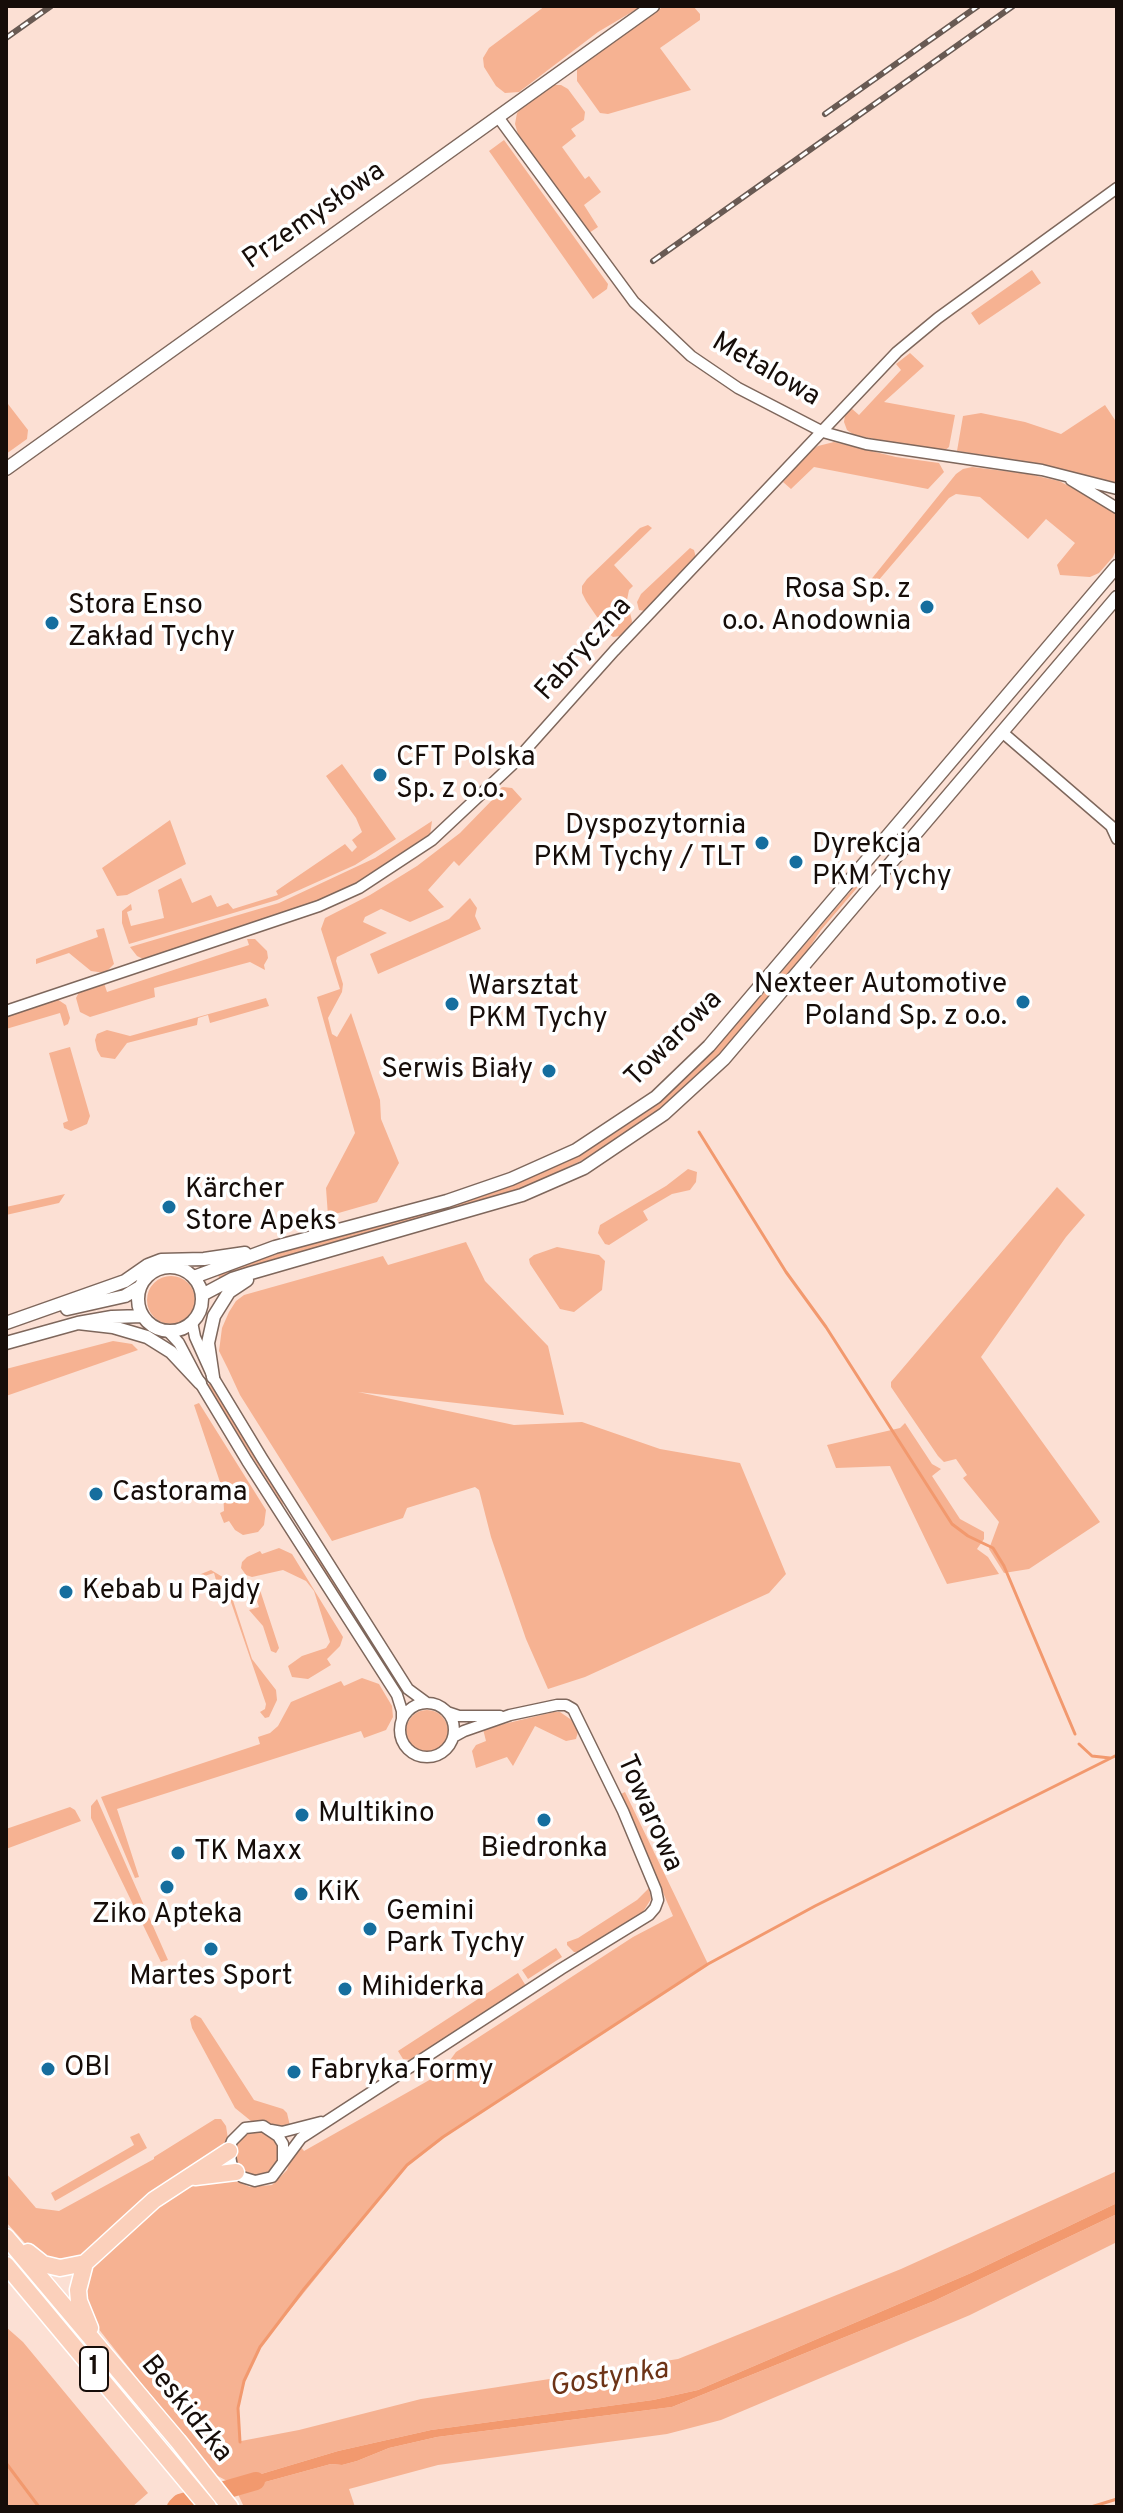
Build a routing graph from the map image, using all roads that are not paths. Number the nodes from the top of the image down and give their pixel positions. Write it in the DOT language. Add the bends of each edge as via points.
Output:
graph roads {
  1 [pos="653,6"];
  2 [pos="498,117"];
  3 [pos="1117,188"];
  4 [pos="823,432"];
  5 [pos="6,469"];
  6 [pos="1066,477"];
  7 [pos="1117,489"];
  8 [pos="1117,508"];
  9 [pos="1117,566"];
  10 [pos="1117,597"];
  11 [pos="1002,732"];
  12 [pos="1117,839"];
  13 [pos="872,858"];
  14 [pos="885,869"];
  15 [pos="6,1011"];
  16 [pos="275,1247"];
  17 [pos="268,1269"];
  18 [pos="194,1277"];
  19 [pos="140,1287"];
  20 [pos="202,1295"];
  21 [pos="143,1316"];
  22 [pos="26,1317"];
  23 [pos="192,1322"];
  24 [pos="6,1323"];
  25 [pos="78,1323"];
  26 [pos="168,1331"];
  27 [pos="6,1343"];
  28 [pos="213,1377"];
  29 [pos="200,1383"];
  30 [pos="427,1703"];
  31 [pos="447,1712"];
  32 [pos="510,1715"];
  33 [pos="402,1720"];
  34 [pos="453,1737"];
  35 [pos="330,2119"];
  36 [pos="271,2130"];
  37 [pos="229,2151"];
  38 [pos="283,2162"];
  39 [pos="236,2172"];
  40 [pos="186,2179"];
  41 [pos="6,2237"];
  42 [pos="85,2263"];
  43 [pos="6,2265"];
  44 [pos="100,2348"];
  45 [pos="208,2507"];
  46 [pos="230,2507"];
  1 -- 2 [label="street, Przemysłowa"];
  2 -- 4 [label="street, Metalowa" via="634,302 668,337 715,374"];
  2 -- 5 [label="street, Przemysłowa"];
  3 -- 4 [label="street, Fabryczna" via="915,336"];
  4 -- 6 [label="street, Metalowa"];
  4 -- 15 [label="street, Fabryczna" via="513,764 432,840 359,888 319,906"];
  6 -- 7 [label="street, Metalowa"];
  6 -- 8 [label="street"];
  9 -- 13 [label="street, Towarowa"];
  10 -- 11 [label="street, Towarowa"];
  11 -- 12 [label="street" via="1111,826"];
  11 -- 14 [label="street, Towarowa"];
  13 -- 14 [label="street"];
  13 -- 16 [label="street, Towarowa" via="696,1061 615,1126 565,1156 511,1179"];
  14 -- 17 [label="street, Towarowa" via="703,1080 608,1154 512,1199"];
  16 -- 18 [label="street, Towarowa"];
  16 -- 22 [label="street" via="161,1260 125,1281"];
  17 -- 20 [label="street, Towarowa"];
  17 -- 28 [label="street" via="229,1292 214,1316 208,1343"];
  18 -- 19 [label="street" via="178,1268 160,1269"];
  18 -- 20 [label="street"];
  19 -- 21 [label="street"];
  19 -- 22 [label="street" via="125,1296"];
  20 -- 23 [label="street"];
  21 -- 25 [label="street"];
  21 -- 26 [label="street"];
  22 -- 24 [label="street"];
  23 -- 26 [label="street"];
  23 -- 28 [label="street"];
  25 -- 27 [label="street"];
  25 -- 29 [label="street" via="147,1337 171,1352"];
  26 -- 29 [label="street"];
  28 -- 30 [label="street" via="392,1666 413,1695"];
  29 -- 33 [label="street" via="397,1695"];
  30 -- 31 [label="street"];
  30 -- 33 [label="street" via="414,1706"];
  31 -- 32 [label="street, Towarowa"];
  31 -- 34 [label="street"];
  32 -- 34 [label="street, Towarowa"];
  32 -- 35 [label="street, Towarowa" via="557,1705 577,1714 656,1890 655,1908"];
  33 -- 34 [label="street" via="404,1744 420,1756 442,1752"];
  35 -- 36 [label="street, Towarowa"];
  35 -- 38 [label="street, Towarowa" via="298,2140"];
  36 -- 37 [label="street" via="245,2128"];
  36 -- 38 [label="street" via="283,2144"];
  37 -- 39 [label="street"];
  37 -- 40 [label="main road"];
  38 -- 39 [label="street" via="264,2180 247,2180"];
  39 -- 40 [label="main road"];
  40 -- 42 [label="main road" via="144,2207"];
  41 -- 42 [label="main road" via="43,2264 60,2268"];
  41 -- 44 [label="main road, Beskidzka / 1"];
  42 -- 44 [label="main road" via="79,2301"];
  43 -- 45 [label="main road, Beskidzka / 1"];
  44 -- 46 [label="main road, Beskidzka / 1"];
}
